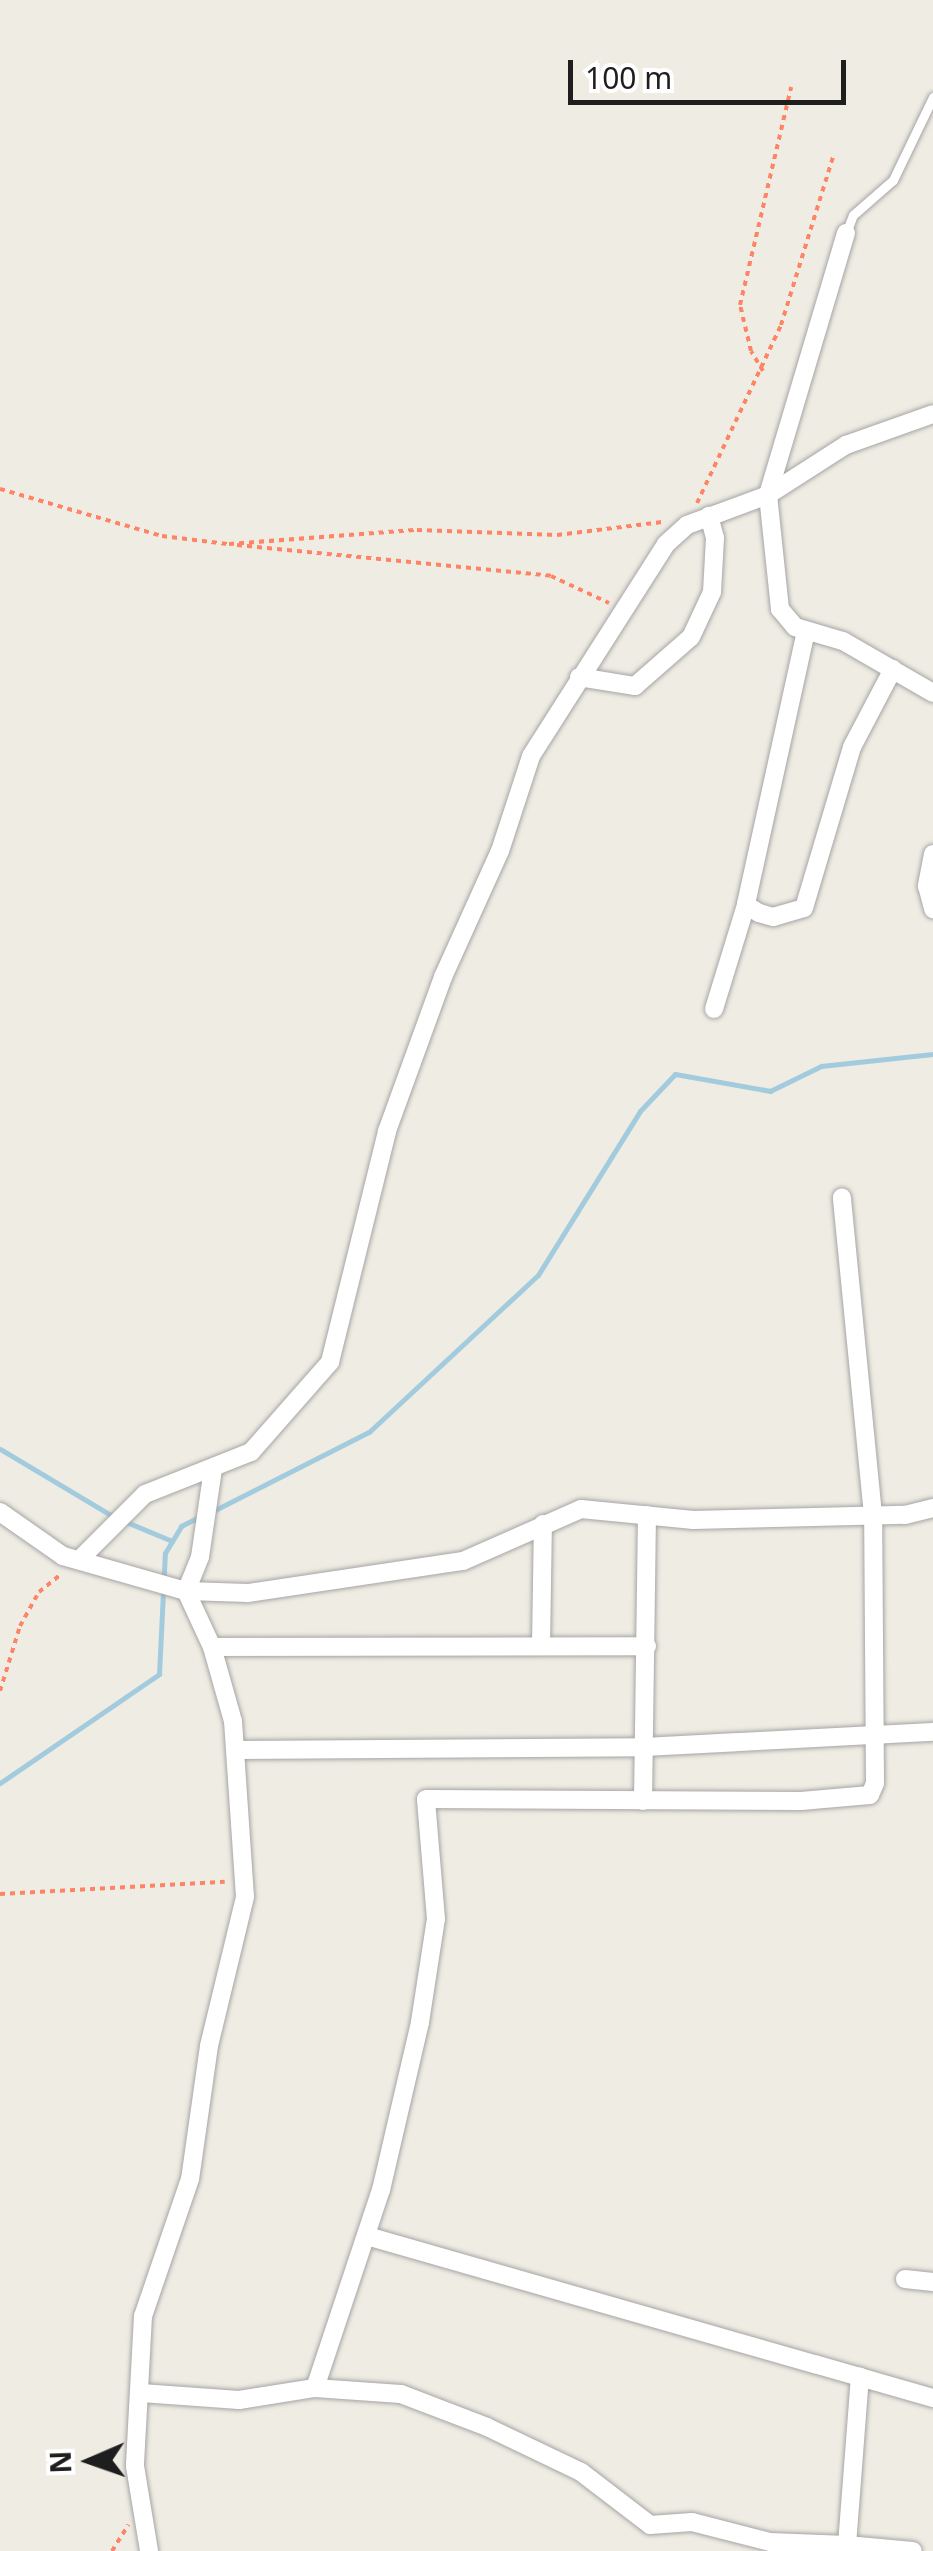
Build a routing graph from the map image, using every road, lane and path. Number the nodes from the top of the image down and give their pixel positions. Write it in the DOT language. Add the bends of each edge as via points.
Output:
graph roads {
  1 [pos="791,87"];
  2 [pos="933,97"];
  3 [pos="834,154"];
  4 [pos="846,233"];
  5 [pos="763,372"];
  6 [pos="933,414"];
  7 [pos="0,488"];
  8 [pos="768,495"];
  9 [pos="709,516"];
  10 [pos="687,525"];
  11 [pos="229,544"];
  12 [pos="621,611"];
  13 [pos="806,631"];
  14 [pos="893,669"];
  15 [pos="580,677"];
  16 [pos="933,694"];
  17 [pos="933,854"];
  18 [pos="746,906"];
  19 [pos="933,909"];
  20 [pos="714,1009"];
  21 [pos="842,1198"];
  22 [pos="213,1469"];
  23 [pos="933,1508"];
  24 [pos="0,1512"];
  25 [pos="646,1515"];
  26 [pos="873,1515"];
  27 [pos="544,1524"];
  28 [pos="78,1560"];
  29 [pos="186,1591"];
  30 [pos="541,1646"];
  31 [pos="648,1646"];
  32 [pos="212,1647"];
  33 [pos="0,1690"];
  34 [pos="933,1732"];
  35 [pos="875,1734"];
  36 [pos="644,1747"];
  37 [pos="236,1750"];
  38 [pos="643,1801"];
  39 [pos="246,1880"];
  40 [pos="0,1894"];
  41 [pos="366,2236"];
  42 [pos="905,2279"];
  43 [pos="933,2282"];
  44 [pos="860,2376"];
  45 [pos="315,2388"];
  46 [pos="140,2393"];
  47 [pos="933,2398"];
  48 [pos="847,2545"];
  49 [pos="149,2551"];
  50 [pos="914,2551"];
  1 -- 5 [label="path" via="740,305 750,351"];
  2 -- 4 [label="lane" via="893,180 852,214"];
  3 -- 5 [label="path" via="798,282"];
  4 -- 8 [label="street"];
  5 -- 10 [label="path"];
  6 -- 8 [label="street" via="846,445"];
  7 -- 11 [label="path" via="162,536"];
  8 -- 9 [label="street"];
  8 -- 13 [label="street" via="780,609"];
  9 -- 10 [label="street"];
  9 -- 15 [label="street" via="715,538 712,592 691,637 635,686"];
  10 -- 11 [label="path" via="650,521 507,536 385,531"];
  10 -- 12 [label="street" via="666,544"];
  11 -- 12 [label="path" via="551,576"];
  12 -- 15 [label="street"];
  13 -- 14 [label="street" via="843,641"];
  13 -- 18 [label="street"];
  14 -- 16 [label="street"];
  14 -- 18 [label="street" via="836,790 804,908 773,917"];
  15 -- 22 [label="street" via="531,756 491,875 425,1023 374,1168 338,1346 270,1437"];
  17 -- 19 [label="street" via="927,886"];
  18 -- 20 [label="street"];
  21 -- 26 [label="street"];
  22 -- 28 [label="street" via="145,1494"];
  22 -- 29 [label="street" via="200,1557"];
  23 -- 26 [label="street"];
  24 -- 28 [label="street" via="32,1539"];
  25 -- 26 [label="street"];
  25 -- 27 [label="street" via="581,1509"];
  25 -- 31 [label="street"];
  26 -- 35 [label="street"];
  27 -- 29 [label="street" via="464,1561 248,1593"];
  27 -- 30 [label="street"];
  28 -- 29 [label="street"];
  28 -- 33 [label="path" via="39,1592"];
  29 -- 32 [label="street"];
  30 -- 31 [label="street"];
  30 -- 32 [label="street"];
  31 -- 36 [label="street"];
  32 -- 37 [label="street"];
  34 -- 35 [label="street"];
  35 -- 36 [label="street"];
  35 -- 38 [label="street" via="870,1795"];
  36 -- 37 [label="street"];
  36 -- 38 [label="street"];
  37 -- 39 [label="street"];
  38 -- 41 [label="street" via="436,1796 424,1802 436,1919 396,2136"];
  39 -- 40 [label="path"];
  39 -- 46 [label="street" via="243,1919 208,2046 190,2180 172,2244 146,2296"];
  41 -- 44 [label="street"];
  41 -- 45 [label="street"];
  42 -- 43 [label="street"];
  44 -- 47 [label="street"];
  44 -- 48 [label="street"];
  45 -- 46 [label="street" via="240,2400"];
  45 -- 48 [label="street" via="401,2394 487,2427 582,2472 650,2526 692,2522 770,2542"];
  46 -- 49 [label="street" via="134,2466"];
  48 -- 50 [label="street"];
}
